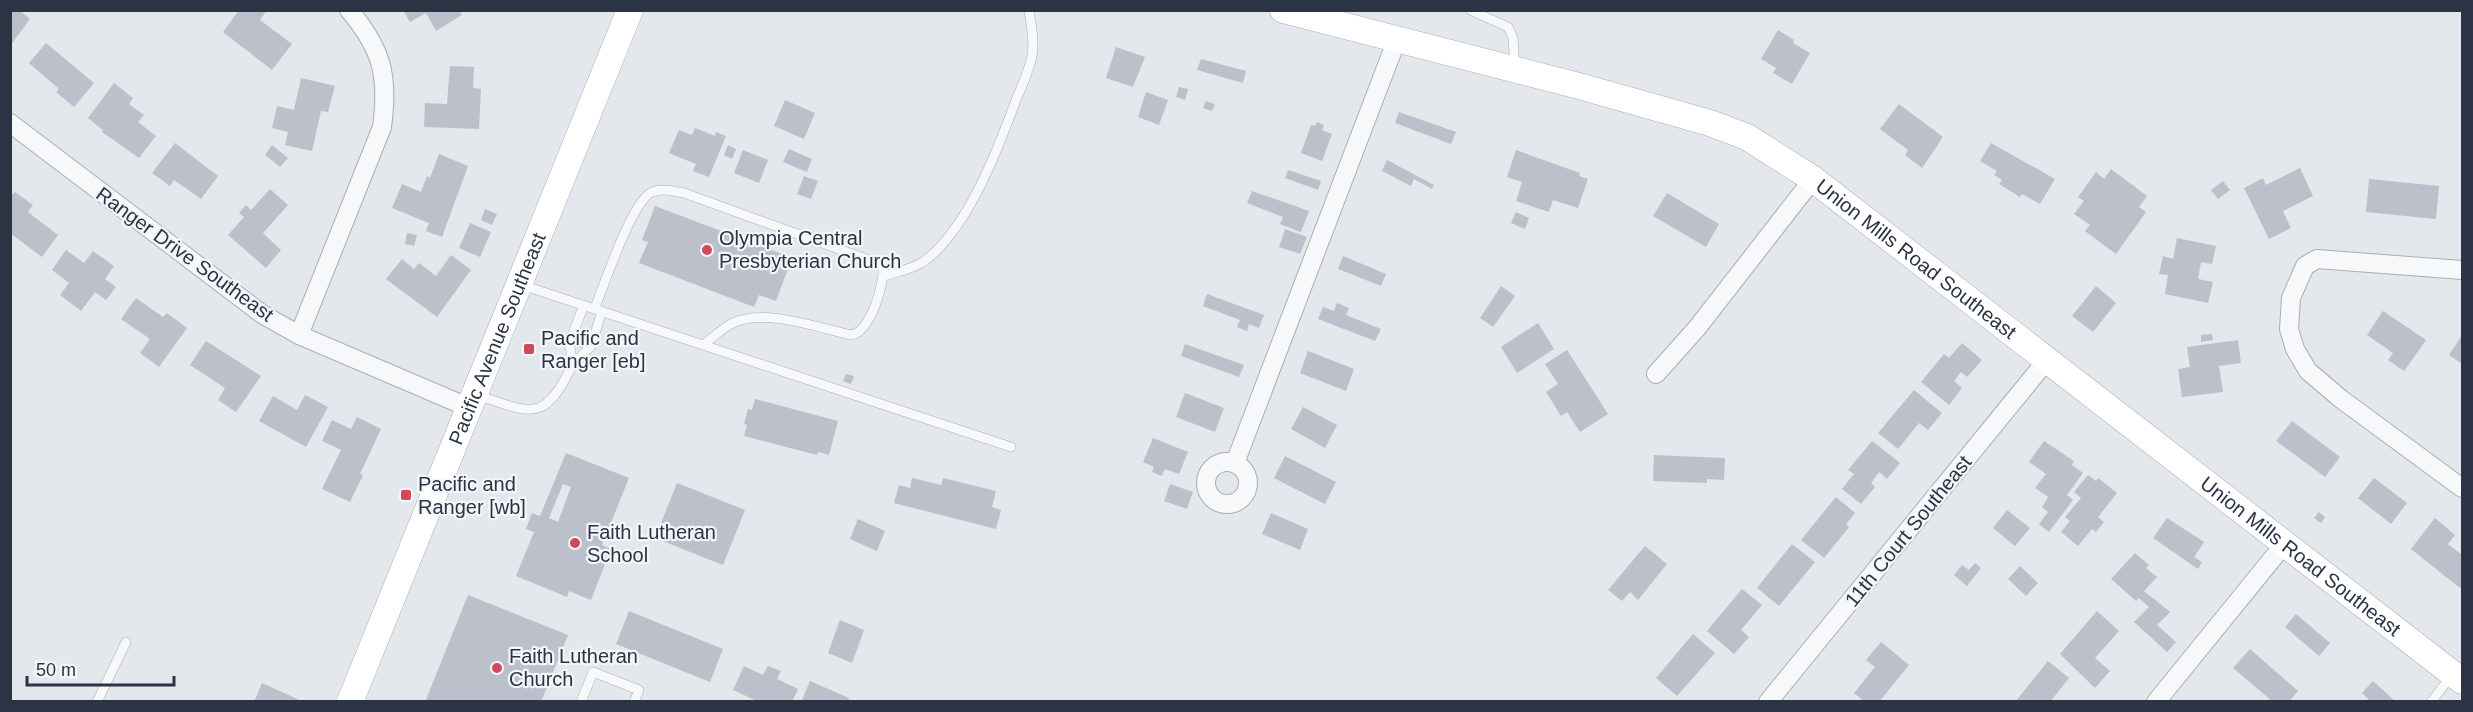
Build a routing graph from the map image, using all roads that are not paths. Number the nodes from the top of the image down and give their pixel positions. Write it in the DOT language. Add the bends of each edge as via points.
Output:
graph roads {
  1 [pos="349,10"];
  2 [pos="630,10"];
  3 [pos="1029,10"];
  4 [pos="1282,10"];
  5 [pos="1470,10"];
  6 [pos="1397,39"];
  7 [pos="1515,70"];
  8 [pos="10,123"];
  9 [pos="1813,179"];
  10 [pos="2463,270"];
  11 [pos="884,276"];
  12 [pos="519,284"];
  13 [pos="584,305"];
  14 [pos="599,310"];
  15 [pos="299,335"];
  16 [pos="703,345"];
  17 [pos="2047,360"];
  18 [pos="573,364"];
  19 [pos="1656,374"];
  20 [pos="472,401"];
  21 [pos="1011,447"];
  22 [pos="1236,463"];
  23 [pos="2463,488"];
  24 [pos="2286,543"];
  25 [pos="126,642"];
  26 [pos="2458,677"];
  27 [pos="97,702"];
  28 [pos="350,702"];
  29 [pos="581,702"];
  30 [pos="634,702"];
  31 [pos="1768,702"];
  32 [pos="2156,702"];
  33 [pos="2431,702"];
  1 -- 15 [label="street" via="376,47 382,73 382,126"];
  2 -- 12 [label="street, Pacific Avenue Southeast"];
  3 -- 11 [label="lane" via="1032,59 976,193 939,248 922,262"];
  4 -- 6 [label="street, Union Mills Road Southeast"];
  5 -- 7 [label="lane" via="1508,27 1513,39"];
  6 -- 7 [label="street, Union Mills Road Southeast"];
  6 -- 22 [label="street"];
  7 -- 9 [label="street, Union Mills Road Southeast" via="1710,123 1747,138"];
  8 -- 15 [label="street, Ranger Drive Southeast" via="242,301"];
  9 -- 17 [label="street, Union Mills Road Southeast"];
  9 -- 19 [label="street" via="1697,328"];
  10 -- 23 [label="street" via="2317,259 2305,266 2298,278 2291,298 2289,328 2308,371"];
  11 -- 14 [label="lane" via="883,265 878,261 684,193 662,190 652,192 640,202 631,218"];
  11 -- 16 [label="lane" via="867,325 852,335 782,319 756,319 732,324"];
  12 -- 13 [label="lane"];
  12 -- 20 [label="street, Pacific Avenue Southeast"];
  13 -- 14 [label="lane"];
  13 -- 18 [label="lane" via="568,343"];
  14 -- 16 [label="lane"];
  14 -- 18 [label="lane" via="591,346"];
  15 -- 20 [label="street, Ranger Drive Southeast"];
  16 -- 21 [label="lane"];
  17 -- 24 [label="street, Union Mills Road Southeast"];
  17 -- 31 [label="street, 11th Court Southeast"];
  18 -- 20 [label="lane" via="557,395 544,405 524,411"];
  20 -- 28 [label="street, Pacific Avenue Southeast"];
  24 -- 26 [label="street, Union Mills Road Southeast"];
  24 -- 32 [label="street"];
  25 -- 27 [label="lane"];
  26 -- 33 [label="lane"];
  29 -- 30 [label="lane" via="593,672 639,690"];
}
